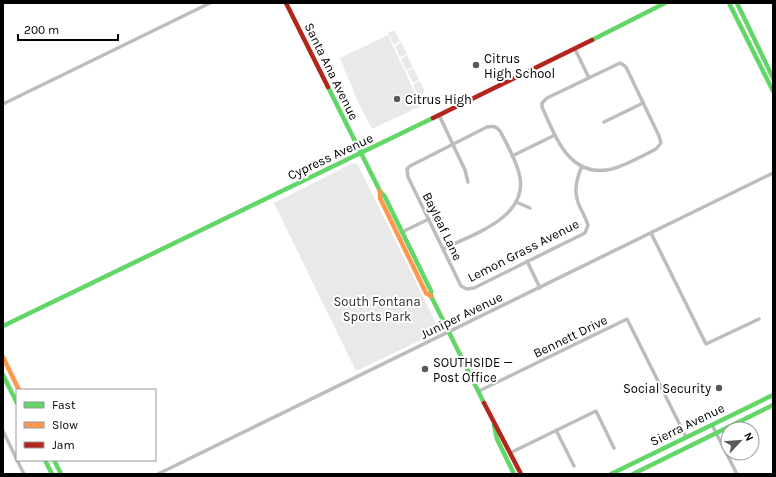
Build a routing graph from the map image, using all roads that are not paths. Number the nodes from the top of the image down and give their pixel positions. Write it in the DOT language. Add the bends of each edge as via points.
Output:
graph roads {
  1 [pos="210,3"];
  2 [pos="286,3"];
  3 [pos="665,3"];
  4 [pos="729,3"];
  5 [pos="737,3"];
  6 [pos="575,49"];
  7 [pos="589,78"];
  8 [pos="773,78"];
  9 [pos="773,92"];
  10 [pos="643,103"];
  11 [pos="3,104"];
  12 [pos="438,115"];
  13 [pos="604,122"];
  14 [pos="555,135"];
  15 [pos="452,144"];
  16 [pos="361,154"];
  17 [pos="512,156"];
  18 [pos="582,166"];
  19 [pos="773,174"];
  20 [pos="468,182"];
  21 [pos="380,191"];
  22 [pos="516,202"];
  23 [pos="530,208"];
  24 [pos="429,220"];
  25 [pos="402,232"];
  26 [pos="651,233"];
  27 [pos="443,249"];
  28 [pos="527,261"];
  29 [pos="540,288"];
  30 [pos="466,289"];
  31 [pos="431,296"];
  32 [pos="760,318"];
  33 [pos="3,326"];
  34 [pos="449,332"];
  35 [pos="3,356"];
  36 [pos="3,375"];
  37 [pos="19,389"];
  38 [pos="478,391"];
  39 [pos="773,395"];
  40 [pos="16,401"];
  41 [pos="773,406"];
  42 [pos="493,422"];
  43 [pos="712,425"];
  44 [pos="556,430"];
  45 [pos="3,431"];
  46 [pos="716,433"];
  47 [pos="686,437"];
  48 [pos="5,441"];
  49 [pos="614,448"];
  50 [pos="510,452"];
  51 [pos="505,455"];
  52 [pos="16,458"];
  53 [pos="18,461"];
  54 [pos="46,461"];
  55 [pos="54,461"];
  56 [pos="574,466"];
  57 [pos="24,474"];
  58 [pos="52,474"];
  59 [pos="61,474"];
  60 [pos="158,474"];
  61 [pos="514,474"];
  62 [pos="521,474"];
  63 [pos="611,474"];
  64 [pos="633,474"];
  65 [pos="737,474"];
  1 -- 11 [label="street"];
  2 -- 16 [label="street, Santa Ana Avenue"];
  3 -- 6 [label="street, Cypress Avenue"];
  4 -- 9 [label="street"];
  5 -- 8 [label="street"];
  6 -- 7 [label="street"];
  6 -- 12 [label="street, Cypress Avenue"];
  7 -- 10 [label="street" via="616,64 623,64"];
  7 -- 14 [label="street" via="547,98 542,103"];
  10 -- 13 [label="street"];
  10 -- 18 [label="street" via="660,136 661,143 656,149 611,169 593,170"];
  12 -- 15 [label="street"];
  12 -- 16 [label="street, Cypress Avenue"];
  14 -- 17 [label="street"];
  14 -- 18 [label="street" via="566,155"];
  15 -- 17 [label="street" via="487,127 496,126"];
  15 -- 20 [label="street"];
  15 -- 24 [label="street, Bayleaf Lane" via="407,169"];
  16 -- 21 [label="street, Santa Ana Avenue"];
  16 -- 33 [label="street, Cypress Avenue"];
  17 -- 22 [label="street" via="520,180"];
  18 -- 28 [label="street, Lemon Grass Avenue" via="576,193 588,228 585,233"];
  19 -- 26 [label="street, Juniper Avenue"];
  21 -- 25 [label="street, Santa Ana Avenue"];
  21 -- 31 [label="street, Santa Ana Avenue" via="386,212 426,293"];
  22 -- 23 [label="street"];
  22 -- 27 [label="street" via="500,220"];
  24 -- 25 [label="street"];
  24 -- 27 [label="street, Bayleaf Lane"];
  25 -- 31 [label="street, Santa Ana Avenue" via="431,291"];
  26 -- 29 [label="street, Juniper Avenue"];
  26 -- 32 [label="street" via="706,344"];
  27 -- 30 [label="street, Bayleaf Lane" via="461,286"];
  28 -- 29 [label="street"];
  28 -- 30 [label="street, Lemon Grass Avenue" via="474,288"];
  29 -- 34 [label="street, Juniper Avenue"];
  31 -- 34 [label="street, Santa Ana Avenue"];
  34 -- 38 [label="street, Santa Ana Avenue"];
  34 -- 60 [label="street, Juniper Avenue"];
  35 -- 37 [label="street"];
  36 -- 40 [label="street"];
  38 -- 42 [label="street, Santa Ana Avenue"];
  38 -- 47 [label="street, Bennett Drive" via="627,319"];
  39 -- 43 [label="street, Sierra Avenue"];
  41 -- 46 [label="street, Sierra Avenue"];
  42 -- 50 [label="street, Santa Ana Avenue"];
  42 -- 51 [label="street, Santa Ana Avenue" via="497,439"];
  43 -- 46 [label="street"];
  43 -- 47 [label="street, Sierra Avenue"];
  44 -- 49 [label="street" via="596,411"];
  44 -- 50 [label="street"];
  44 -- 56 [label="street"];
  45 -- 48 [label="street"];
  46 -- 64 [label="street, Sierra Avenue"];
  46 -- 65 [label="street"];
  47 -- 63 [label="street, Sierra Avenue"];
  48 -- 52 [label="street"];
  50 -- 51 [label="street"];
  50 -- 62 [label="street, Santa Ana Avenue"];
  51 -- 61 [label="street, Santa Ana Avenue"];
  53 -- 57 [label="street"];
  54 -- 58 [label="street"];
  55 -- 59 [label="street"];
}
